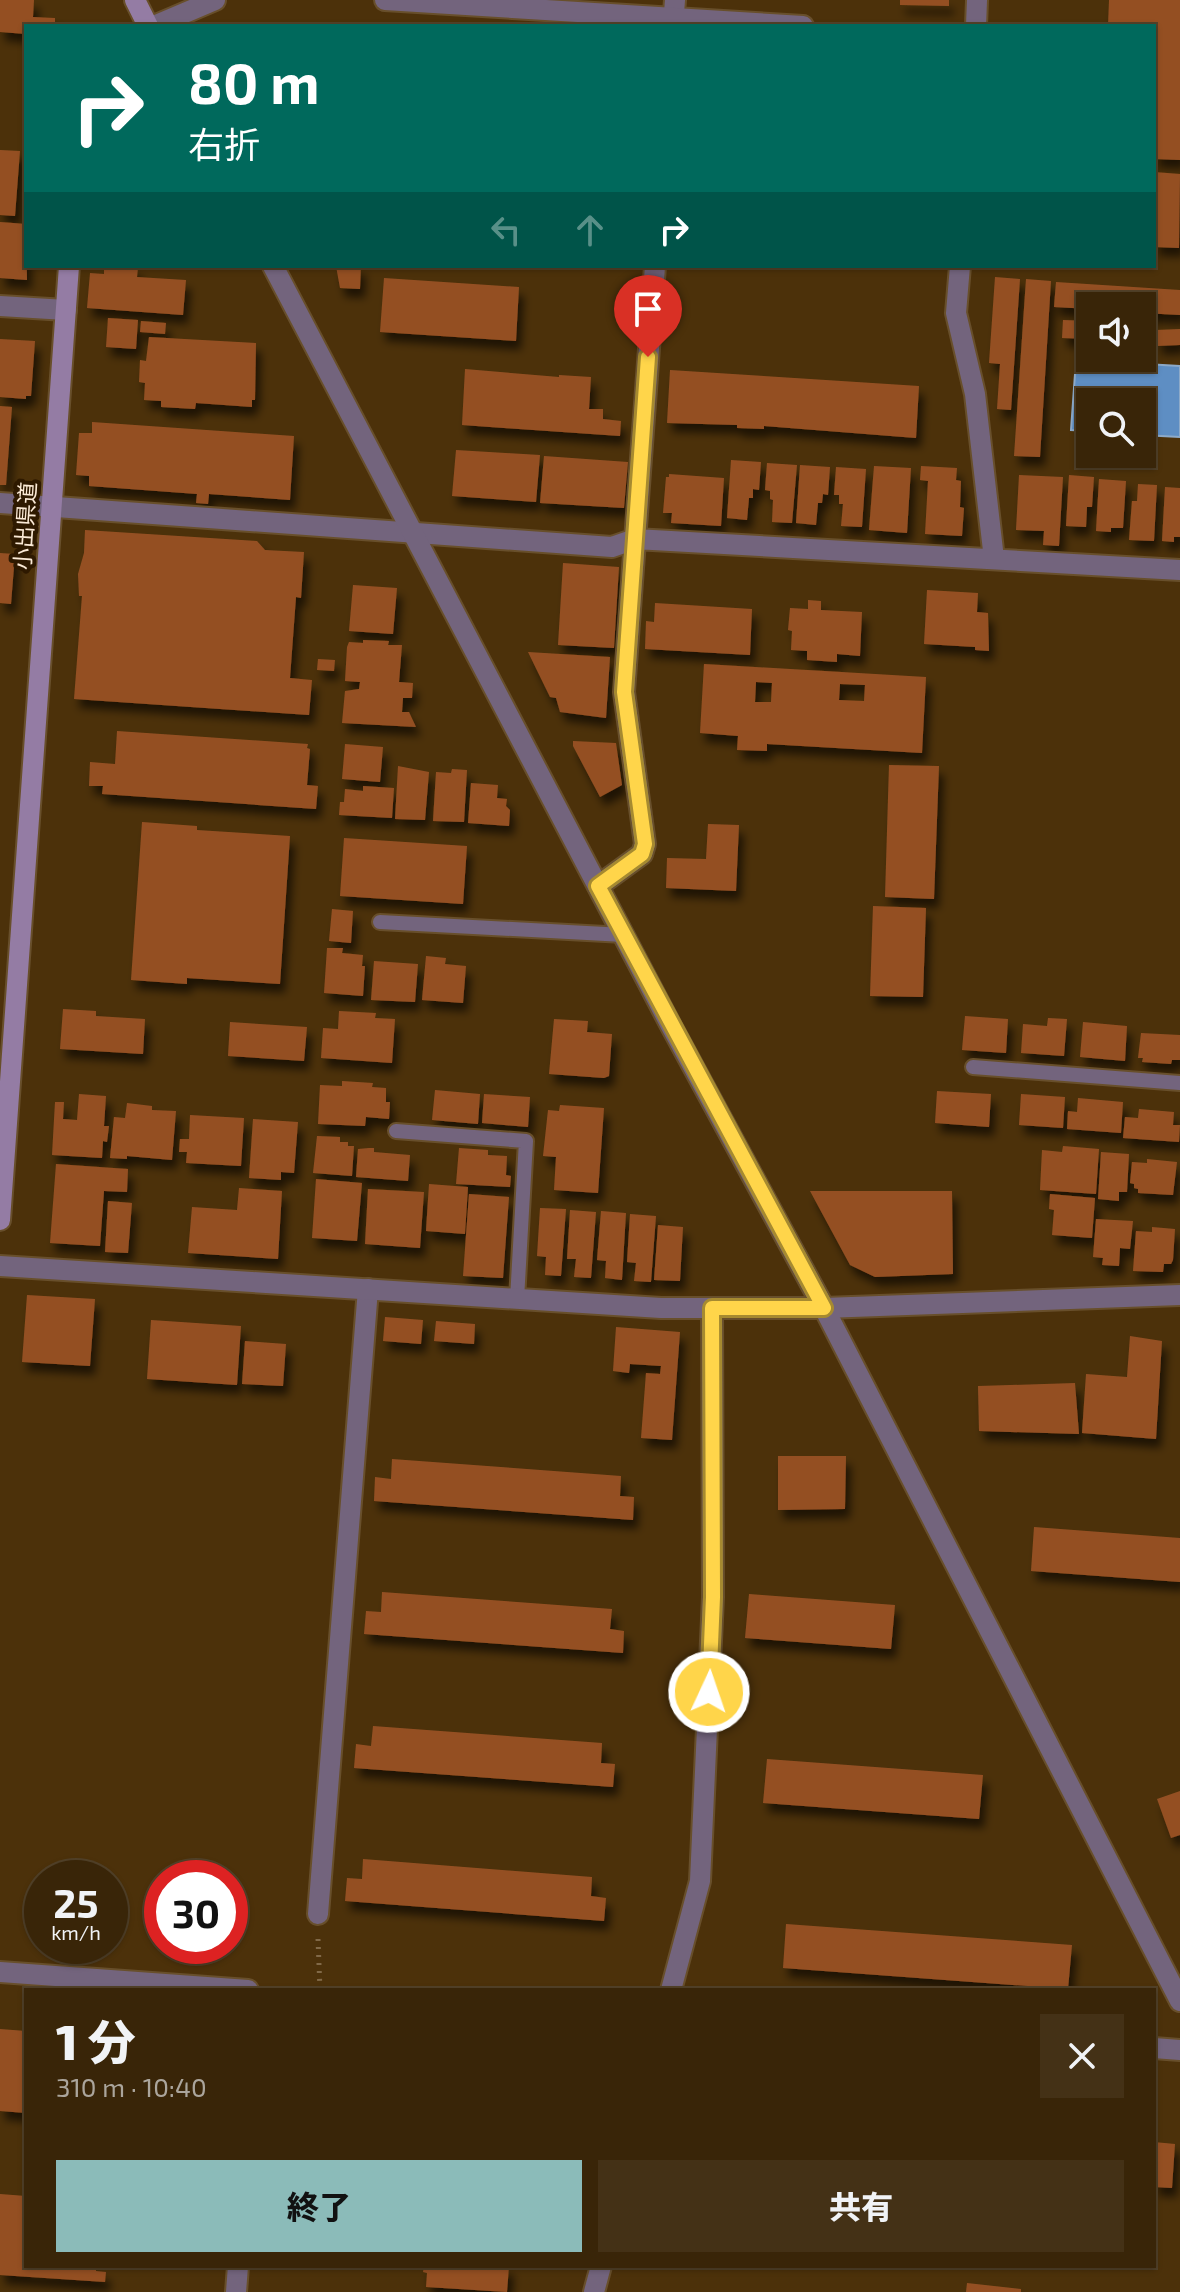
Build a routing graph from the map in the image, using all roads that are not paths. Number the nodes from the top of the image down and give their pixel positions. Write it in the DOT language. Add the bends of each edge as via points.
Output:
graph roads {
  1 [pos="135,0"];
  2 [pos="215,0"];
  3 [pos="385,0"];
  4 [pos="977,0"];
  5 [pos="674,15"];
  6 [pos="150,24"];
  7 [pos="156,24"];
  8 [pos="780,24"];
  9 [pos="976,24"];
  10 [pos="69,268"];
  11 [pos="274,268"];
  12 [pos="655,268"];
  13 [pos="960,268"];
  14 [pos="0,306"];
  15 [pos="66,310"];
  16 [pos="0,503"];
  17 [pos="50,506"];
  18 [pos="412,532"];
  19 [pos="635,539"];
  20 [pos="994,559"];
  21 [pos="1180,570"];
  22 [pos="598,886"];
  23 [pos="380,922"];
  24 [pos="624,935"];
  25 [pos="973,1067"];
  26 [pos="1180,1083"];
  27 [pos="396,1131"];
  28 [pos="0,1220"];
  29 [pos="0,1266"];
  30 [pos="368,1289"];
  31 [pos="1180,1295"];
  32 [pos="517,1299"];
  33 [pos="712,1308"];
  34 [pos="824,1308"];
  35 [pos="318,1914"];
  36 [pos="0,1972"];
  37 [pos="220,1988"];
  38 [pos="672,1988"];
  39 [pos="1180,2001"];
  40 [pos="1156,2048"];
  41 [pos="1180,2050"];
  42 [pos="238,2268"];
  43 [pos="600,2268"];
  44 [pos="236,2292"];
  45 [pos="594,2292"];
  1 -- 6 [label="main road"];
  2 -- 7 [label="street"];
  3 -- 5 [label="street"];
  4 -- 9 [label="street"];
  5 -- 8 [label="street"];
  10 -- 15 [label="main road, 小出県道"];
  11 -- 18 [label="street"];
  12 -- 19 [label="street"];
  13 -- 20 [label="street" via="956,313 975,394"];
  14 -- 15 [label="street"];
  15 -- 17 [label="main road, 小出県道"];
  16 -- 17 [label="street"];
  17 -- 18 [label="street"];
  17 -- 28 [label="main road, 小出県道"];
  18 -- 19 [label="street" via="612,547"];
  18 -- 22 [label="street"];
  19 -- 20 [label="street"];
  19 -- 22 [label="street" via="624,692 645,844 642,854"];
  20 -- 21 [label="street"];
  22 -- 24 [label="street"];
  23 -- 24 [label="lane"];
  24 -- 34 [label="street"];
  25 -- 26 [label="lane"];
  27 -- 32 [label="lane" via="526,1141"];
  29 -- 30 [label="street"];
  30 -- 32 [label="street"];
  30 -- 35 [label="street"];
  31 -- 34 [label="street"];
  32 -- 33 [label="street"];
  33 -- 34 [label="street"];
  33 -- 38 [label="street" via="713,1597 700,1881"];
  34 -- 39 [label="street"];
  36 -- 37 [label="street"];
  40 -- 41 [label="street"];
  42 -- 44 [label="street"];
  43 -- 45 [label="street"];
}
